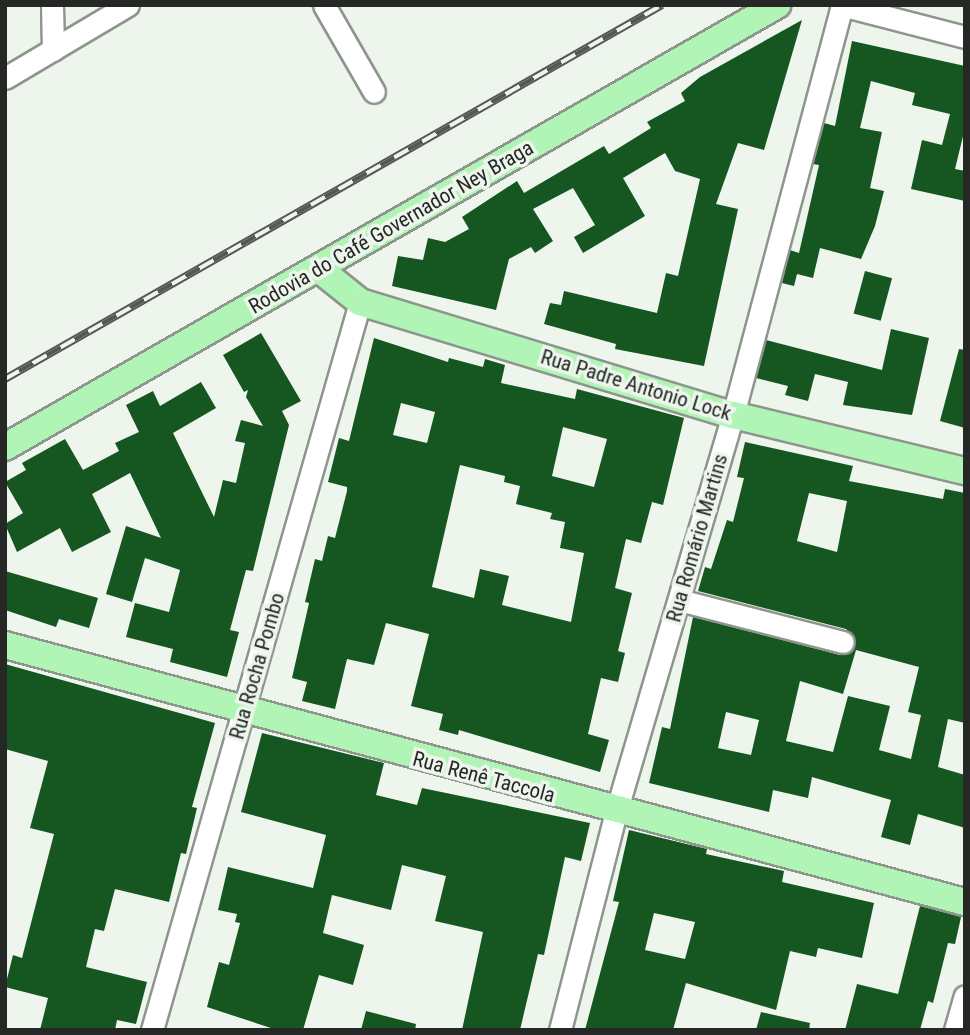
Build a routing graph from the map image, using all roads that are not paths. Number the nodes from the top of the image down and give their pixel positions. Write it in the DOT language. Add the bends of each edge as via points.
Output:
graph roads {
  1 [pos="52,5"];
  2 [pos="128,5"];
  3 [pos="324,5"];
  4 [pos="777,5"];
  5 [pos="841,5"];
  6 [pos="965,37"];
  7 [pos="53,50"];
  8 [pos="5,78"];
  9 [pos="374,92"];
  10 [pos="318,270"];
  11 [pos="360,302"];
  12 [pos="733,415"];
  13 [pos="5,447"];
  14 [pos="965,471"];
  15 [pos="679,600"];
  16 [pos="843,642"];
  17 [pos="5,645"];
  18 [pos="244,713"];
  19 [pos="616,812"];
  20 [pos="965,902"];
  21 [pos="965,996"];
  22 [pos="152,1030"];
  23 [pos="560,1030"];
  24 [pos="955,1030"];
  1 -- 7 [label="street"];
  2 -- 7 [label="street"];
  3 -- 9 [label="street"];
  4 -- 10 [label="main road, Rodovia do Café Governador Ney Braga"];
  5 -- 6 [label="street"];
  5 -- 12 [label="street, Rua Romário Martins"];
  7 -- 8 [label="street"];
  10 -- 11 [label="main road, Rua Padre Antonio Lock"];
  10 -- 13 [label="main road, Rodovia do Café Governador Ney Braga"];
  11 -- 12 [label="main road, Rua Padre Antonio Lock"];
  11 -- 18 [label="street, Rua Rocha Pombo"];
  12 -- 14 [label="main road, Rua Padre Antonio Lock"];
  12 -- 15 [label="street, Rua Romário Martins"];
  15 -- 16 [label="street"];
  15 -- 19 [label="street, Rua Romário Martins"];
  17 -- 18 [label="main road, Rua Renê Taccola"];
  18 -- 19 [label="main road, Rua Renê Taccola"];
  18 -- 22 [label="street, Rua Rocha Pombo"];
  19 -- 20 [label="main road, Rua Renê Taccola"];
  19 -- 23 [label="street, Rua Romário Martins"];
  21 -- 24 [label="street"];
}
